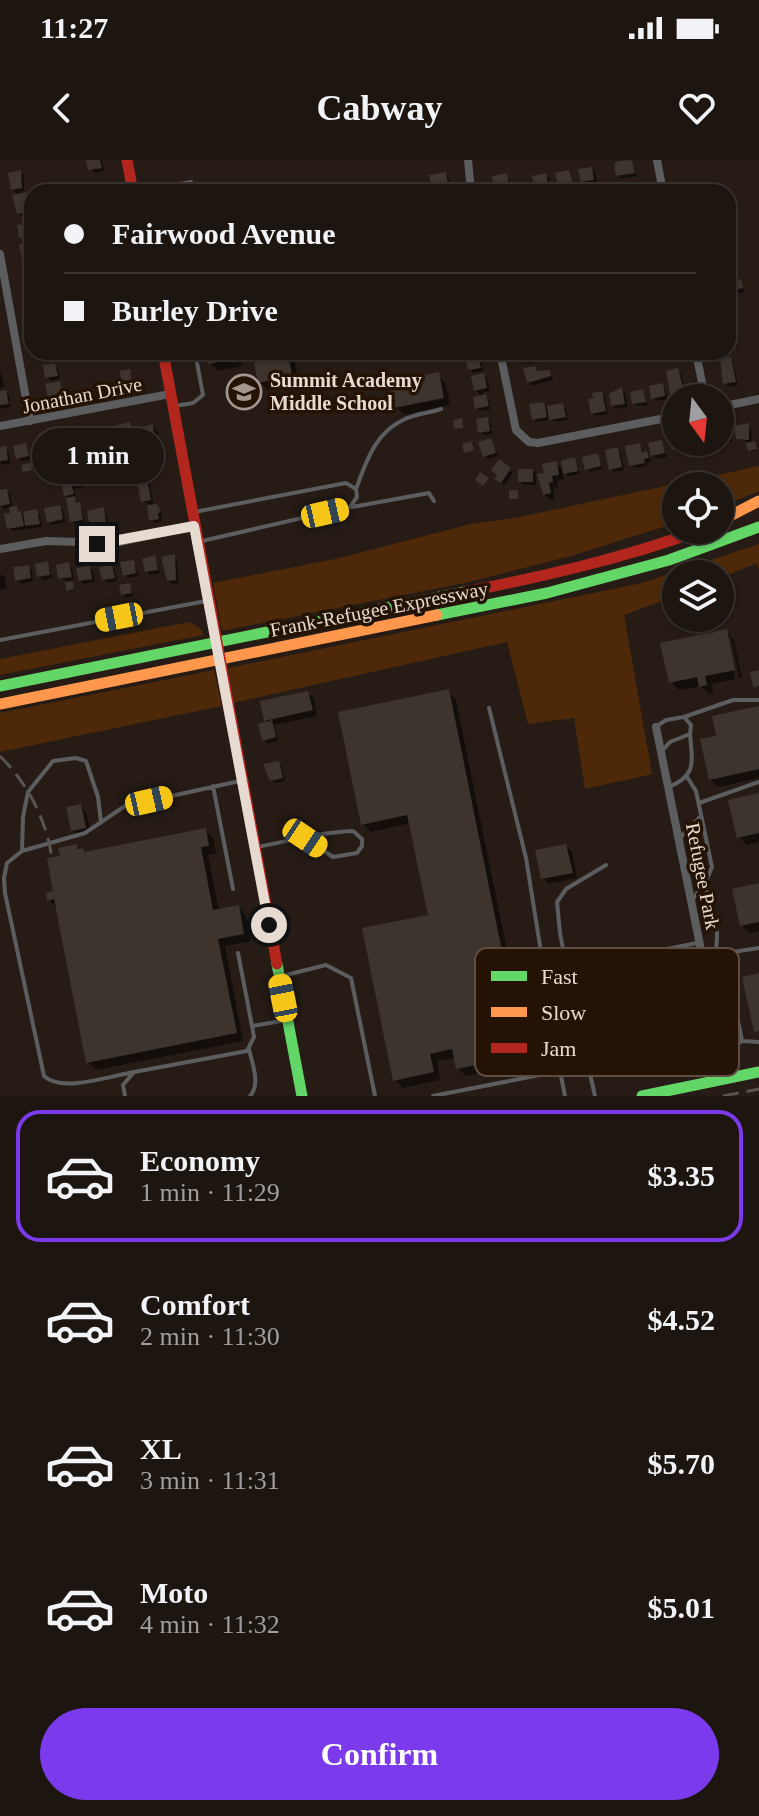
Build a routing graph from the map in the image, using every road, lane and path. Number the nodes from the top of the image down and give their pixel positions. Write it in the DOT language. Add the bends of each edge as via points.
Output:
graph roads {
  1 [pos="127,160"];
  2 [pos="468,160"];
  3 [pos="657,160"];
  4 [pos="133,184"];
  5 [pos="470,184"];
  6 [pos="662,184"];
  7 [pos="0,254"];
  8 [pos="3,283"];
  9 [pos="164,360"];
  10 [pos="196,360"];
  11 [pos="502,360"];
  12 [pos="698,360"];
  13 [pos="702,384"];
  14 [pos="170,394"];
  15 [pos="759,399"];
  16 [pos="734,404"];
  17 [pos="172,407"];
  18 [pos="441,409"];
  19 [pos="662,419"];
  20 [pos="30,421"];
  21 [pos="0,426"];
  22 [pos="356,489"];
  23 [pos="434,501"];
  24 [pos="759,501"];
  25 [pos="350,507"];
  26 [pos="759,508"];
  27 [pos="191,512"];
  28 [pos="734,514"];
  29 [pos="734,517"];
  30 [pos="194,526"];
  31 [pos="759,530"];
  32 [pos="197,542"];
  33 [pos="662,544"];
  34 [pos="0,549"];
  35 [pos="208,601"];
  36 [pos="0,640"];
  37 [pos="0,686"];
  38 [pos="759,700"];
  39 [pos="0,704"];
  40 [pos="489,708"];
  41 [pos="684,717"];
  42 [pos="656,727"];
  43 [pos="690,734"];
  44 [pos="661,751"];
  45 [pos="687,777"];
  46 [pos="242,780"];
  47 [pos="759,782"];
  48 [pos="213,786"];
  49 [pos="668,787"];
  50 [pos="699,803"];
  51 [pos="701,816"];
  52 [pos="101,822"];
  53 [pos="305,838"];
  54 [pos="679,839"];
  55 [pos="255,848"];
  56 [pos="22,851"];
  57 [pos="606,865"];
  58 [pos="704,884"];
  59 [pos="233,889"];
  60 [pos="691,901"];
  61 [pos="699,942"];
  62 [pos="540,948"];
  63 [pos="563,948"];
  64 [pos="670,948"];
  65 [pos="700,948"];
  66 [pos="717,948"];
  67 [pos="759,948"];
  68 [pos="739,951"];
  69 [pos="238,953"];
  70 [pos="279,976"];
  71 [pos="287,1020"];
  72 [pos="252,1026"];
  73 [pos="739,1026"];
  74 [pos="742,1041"];
  75 [pos="759,1042"];
  76 [pos="739,1043"];
  77 [pos="249,1048"];
  78 [pos="134,1072"];
  79 [pos="759,1072"];
  80 [pos="535,1076"];
  81 [pos="561,1076"];
  82 [pos="590,1076"];
  83 [pos="726,1076"];
  84 [pos="727,1079"];
  85 [pos="125,1096"];
  86 [pos="250,1096"];
  87 [pos="302,1096"];
  88 [pos="375,1096"];
  89 [pos="433,1096"];
  90 [pos="565,1096"];
  91 [pos="595,1096"];
  92 [pos="642,1096"];
  1 -- 4 [label="main road"];
  2 -- 5 [label="street"];
  3 -- 6 [label="street"];
  7 -- 8 [label="street"];
  8 -- 20 [label="street"];
  9 -- 14 [label="main road"];
  10 -- 17 [label="lane" via="203,395"];
  11 -- 19 [label="street" via="514,421 529,442"];
  12 -- 13 [label="street"];
  14 -- 17 [label="main road"];
  14 -- 20 [label="street, Jonathan Drive"];
  15 -- 16 [label="street"];
  17 -- 27 [label="main road"];
  18 -- 22 [label="lane" via="403,420 381,437"];
  20 -- 21 [label="street, Jonathan Drive"];
  22 -- 25 [label="lane"];
  22 -- 27 [label="lane" via="346,483"];
  23 -- 25 [label="lane" via="429,493"];
  24 -- 28 [label="main road"];
  25 -- 32 [label="lane"];
  26 -- 29 [label="main road"];
  27 -- 30 [label="main road"];
  30 -- 32 [label="main road"];
  30 -- 34 [label="street" via="114,543 46,541"];
  31 -- 39 [label="main road, Frank-Refugee Expressway" via="559,590"];
  32 -- 35 [label="main road"];
  33 -- 37 [label="main road, Frank-Refugee Expressway" via="549,575"];
  35 -- 36 [label="lane"];
  35 -- 46 [label="main road"];
  38 -- 41 [label="lane" via="733,700"];
  40 -- 62 [label="lane" via="526,858"];
  41 -- 42 [label="lane"];
  41 -- 43 [label="lane"];
  42 -- 44 [label="street, Refugee Park"];
  43 -- 44 [label="lane"];
  43 -- 45 [label="lane" via="693,763"];
  44 -- 49 [label="street, Refugee Park"];
  45 -- 49 [label="lane"];
  45 -- 50 [label="lane"];
  46 -- 48 [label="lane"];
  46 -- 55 [label="main road"];
  47 -- 50 [label="lane"];
  48 -- 52 [label="lane" via="125,806"];
  48 -- 59 [label="lane"];
  49 -- 54 [label="street, Refugee Park"];
  50 -- 51 [label="lane"];
  51 -- 54 [label="lane"];
  51 -- 58 [label="lane" via="712,867"];
  52 -- 56 [label="lane" via="85,833"];
  52 -- 56 [label="lane" via="86,761 53,761 28,792"];
  53 -- 53 [label="lane" via="353,831 362,846 357,853 333,857"];
  53 -- 55 [label="lane"];
  54 -- 60 [label="street, Refugee Park"];
  55 -- 70 [label="main road"];
  56 -- 78 [label="lane" via="7,863 5,893 41,1070 52,1083 64,1085"];
  57 -- 63 [label="lane" via="566,889 557,902"];
  58 -- 60 [label="lane"];
  58 -- 66 [label="lane"];
  60 -- 61 [label="street, Refugee Park"];
  61 -- 64 [label="lane"];
  61 -- 65 [label="street, Refugee Park"];
  67 -- 68 [label="lane"];
  69 -- 72 [label="lane"];
  70 -- 71 [label="main road"];
  70 -- 88 [label="lane" via="326,965 351,978"];
  71 -- 72 [label="lane"];
  71 -- 87 [label="main road"];
  72 -- 77 [label="lane"];
  73 -- 74 [label="lane"];
  74 -- 75 [label="lane"];
  74 -- 76 [label="lane"];
  77 -- 78 [label="lane"];
  77 -- 86 [label="lane" via="255,1080"];
  78 -- 85 [label="lane" via="123,1085"];
  79 -- 84 [label="main road"];
  80 -- 89 [label="lane"];
  81 -- 90 [label="lane"];
  82 -- 91 [label="lane"];
  83 -- 84 [label="street, Refugee Park"];
  84 -- 92 [label="main road"];
}
